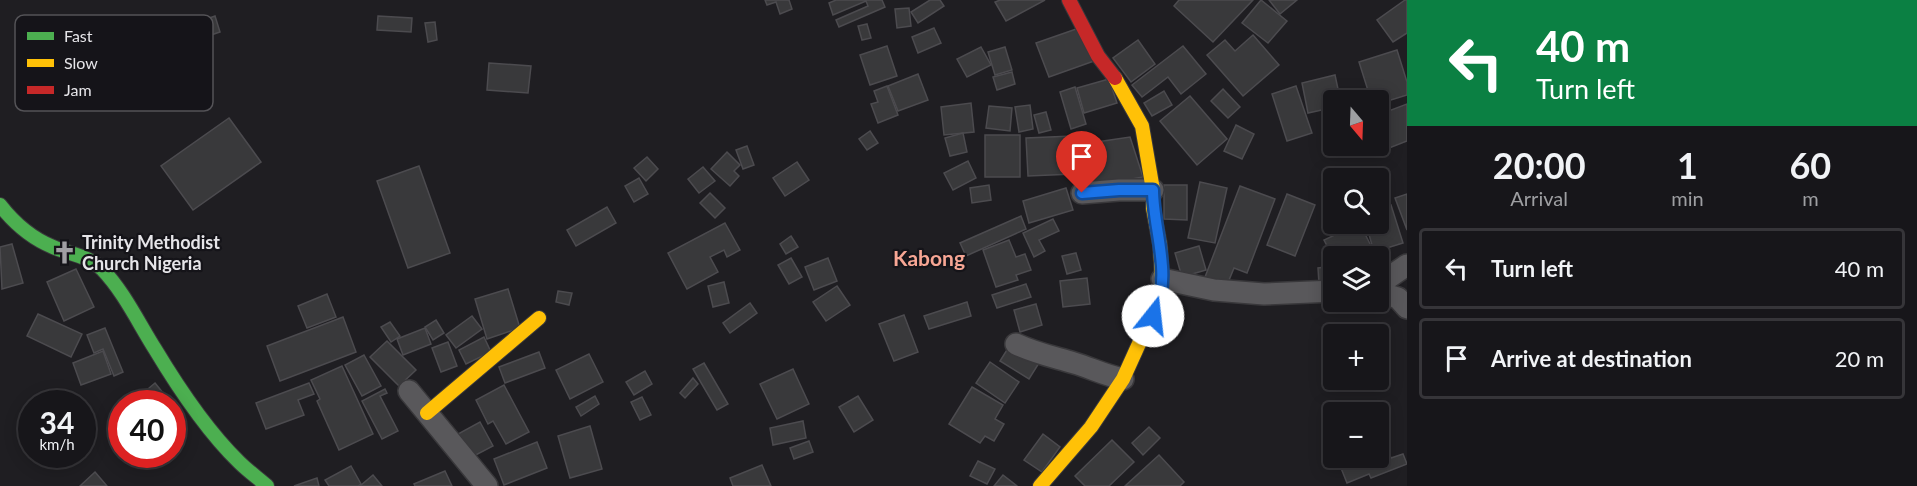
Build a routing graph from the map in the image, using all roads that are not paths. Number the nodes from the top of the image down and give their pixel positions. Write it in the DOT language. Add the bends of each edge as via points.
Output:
graph roads {
  1 [pos="1070,0"];
  2 [pos="1153,190"];
  3 [pos="1082,193"];
  4 [pos="0,205"];
  5 [pos="1407,265"];
  6 [pos="1389,277"];
  7 [pos="1162,279"];
  8 [pos="1323,291"];
  9 [pos="1389,295"];
  10 [pos="1407,308"];
  11 [pos="539,318"];
  12 [pos="1016,344"];
  13 [pos="1123,379"];
  14 [pos="409,391"];
  15 [pos="427,413"];
  16 [pos="267,486"];
  17 [pos="487,486"];
  18 [pos="1040,486"];
  1 -- 2 [label="street" via="1098,56 1126,94 1142,126"];
  2 -- 3 [label="street"];
  2 -- 7 [label="street"];
  4 -- 16 [label="street" via="35,238 101,268 203,419 237,460"];
  5 -- 6 [label="street"];
  7 -- 8 [label="street" via="1214,290 1264,294"];
  7 -- 13 [label="street" via="1159,305"];
  9 -- 10 [label="street"];
  11 -- 15 [label="street"];
  12 -- 13 [label="street"];
  13 -- 18 [label="street" via="1091,427"];
  14 -- 15 [label="street"];
  15 -- 17 [label="street"];
}
